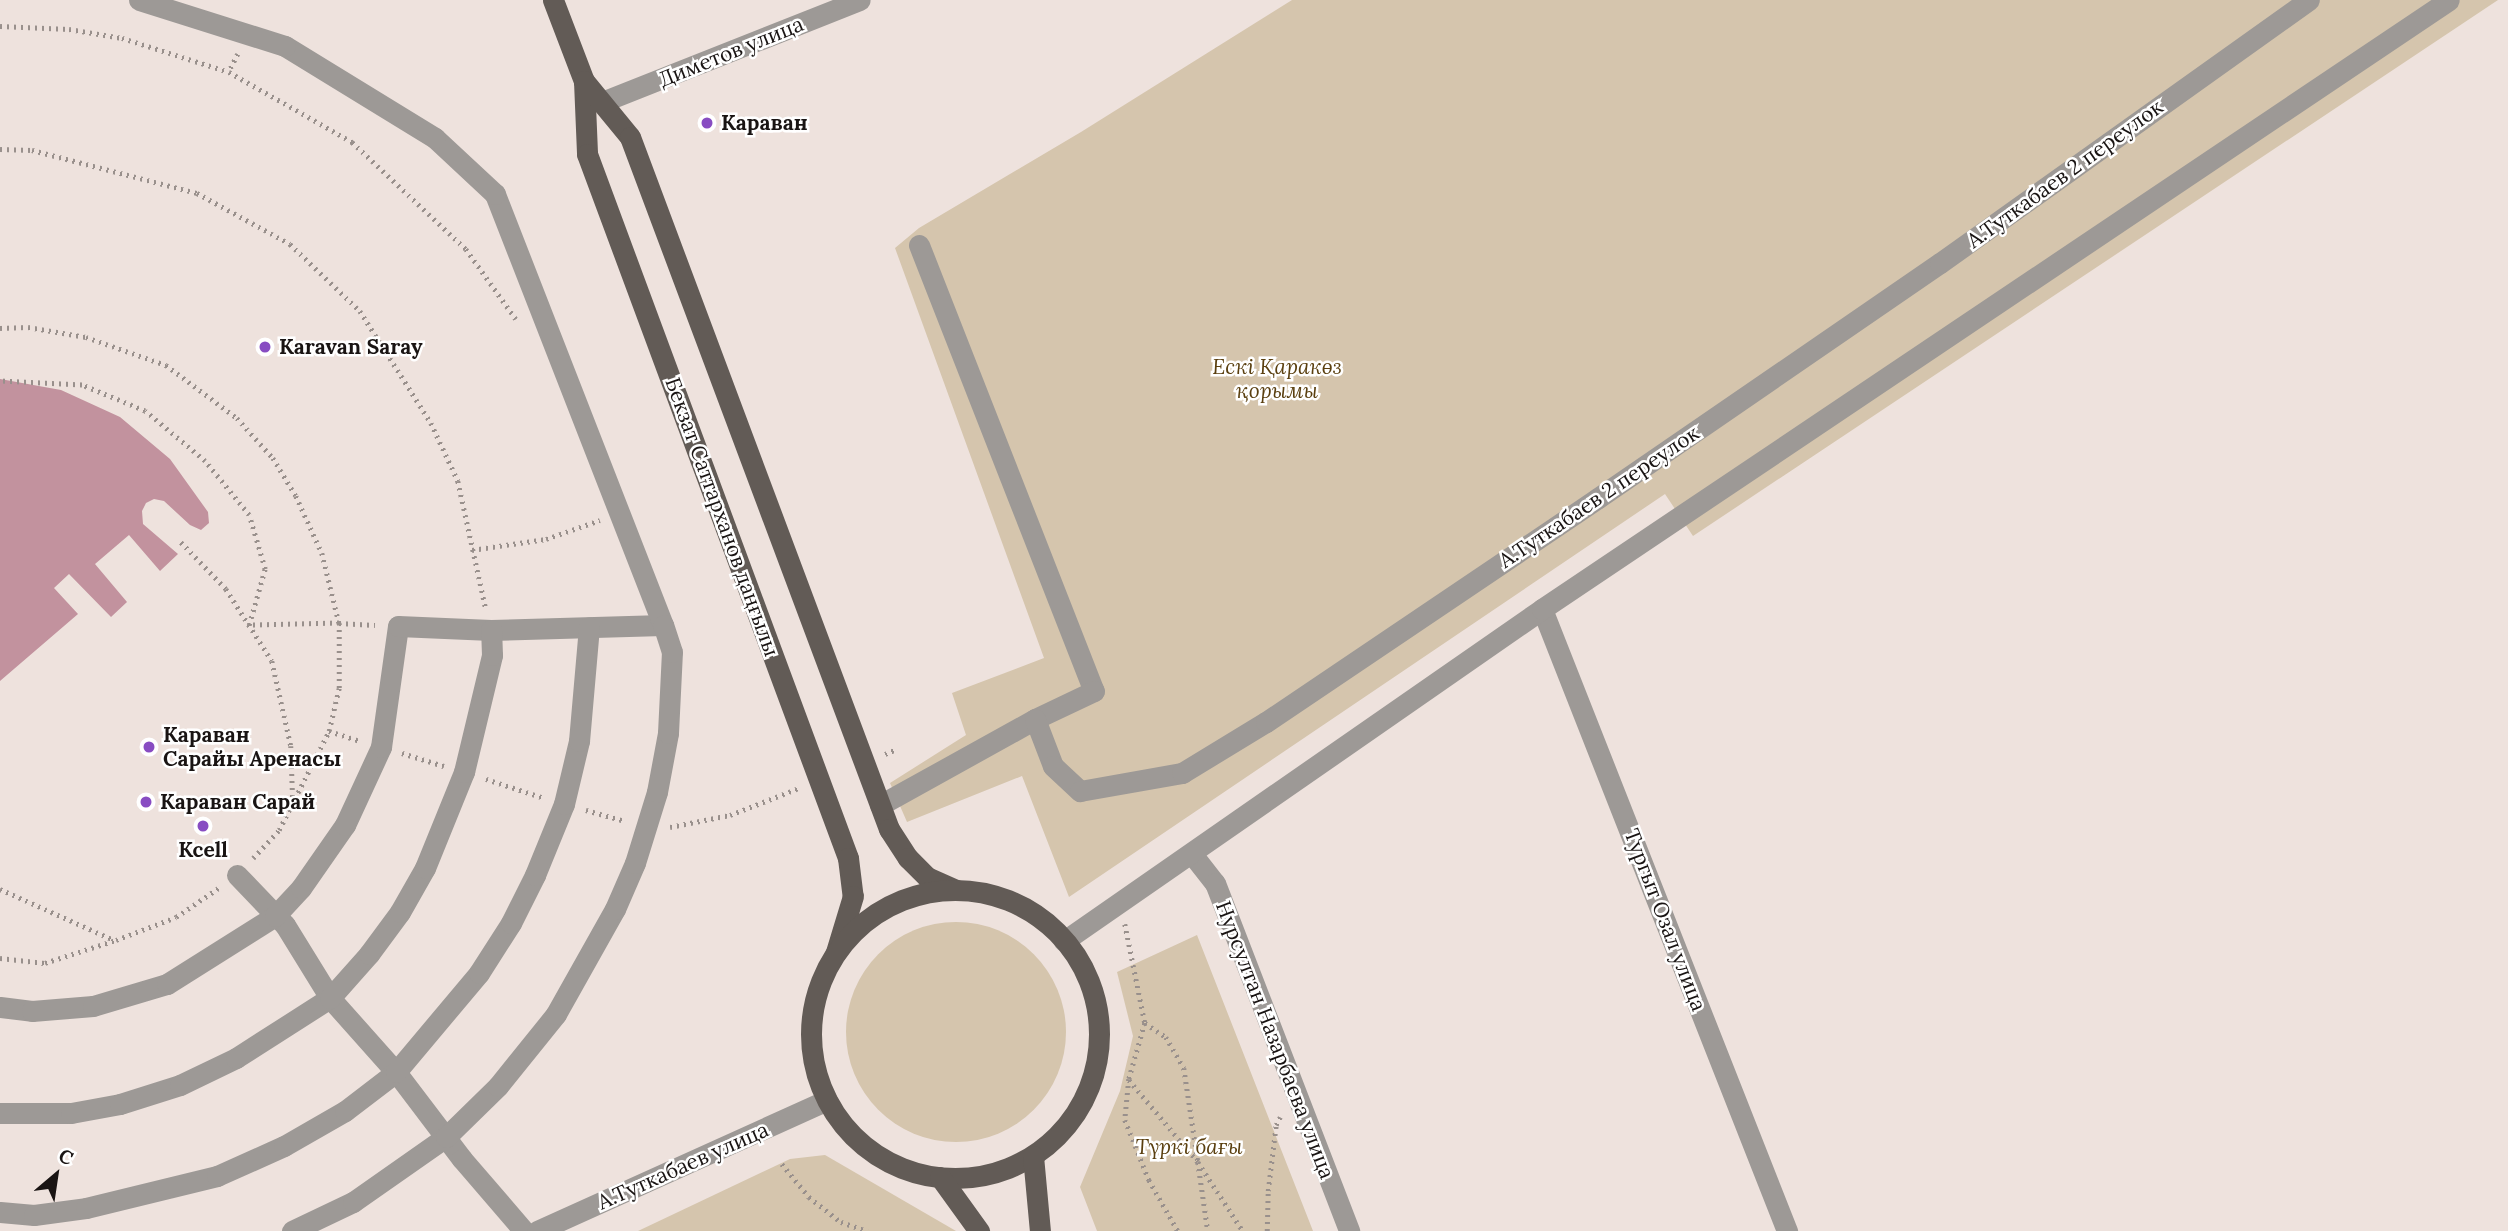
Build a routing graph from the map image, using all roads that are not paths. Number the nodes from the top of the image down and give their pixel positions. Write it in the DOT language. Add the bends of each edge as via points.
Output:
graph roads {
  1 [pos="139,0"];
  2 [pos="553,0"];
  3 [pos="2309,0"];
  4 [pos="2449,0"];
  5 [pos="856,1"];
  6 [pos="584,81"];
  7 [pos="602,102"];
  8 [pos="919,245"];
  9 [pos="1542,608"];
  10 [pos="663,625"];
  11 [pos="589,627"];
  12 [pos="491,630"];
  13 [pos="1035,719"];
  14 [pos="880,806"];
  15 [pos="1192,854"];
  16 [pos="237,875"];
  17 [pos="956,890"];
  18 [pos="275,916"];
  19 [pos="1064,941"];
  20 [pos="836,952"];
  21 [pos="330,998"];
  22 [pos="0,1007"];
  23 [pos="396,1072"];
  24 [pos="827,1100"];
  25 [pos="0,1113"];
  26 [pos="446,1136"];
  27 [pos="1033,1156"];
  28 [pos="940,1177"];
  29 [pos="0,1212"];
  30 [pos="292,1231"];
  31 [pos="524,1231"];
  32 [pos="537,1231"];
  33 [pos="979,1231"];
  34 [pos="1040,1231"];
  35 [pos="1349,1231"];
  36 [pos="1787,1231"];
  1 -- 10 [label="street" via="285,46 435,138 495,194"];
  2 -- 6 [label="main road, Бекзат Саттарханов даңғылы"];
  3 -- 13 [label="street, А.Туткабаев 2 переулок" via="1644,467 1266,722 1182,773 1080,790 1053,765"];
  4 -- 9 [label="street"];
  5 -- 7 [label="street, Диметов улица"];
  6 -- 7 [label="main road, Бекзат Саттарханов даңғылы"];
  6 -- 20 [label="main road, Бекзат Саттарханов даңғылы" via="587,154 848,858 853,895"];
  7 -- 14 [label="main road, Бекзат Саттарханов даңғылы" via="629,138"];
  8 -- 13 [label="street" via="1094,691"];
  9 -- 15 [label="street"];
  9 -- 36 [label="street, Тургыт Озал улица"];
  10 -- 11 [label="street"];
  10 -- 26 [label="street" via="672,652 668,733 657,792 635,863 615,909 556,1014 498,1086"];
  11 -- 12 [label="street"];
  11 -- 23 [label="street" via="579,741 564,804 535,875 480,974"];
  12 -- 18 [label="street" via="398,626 381,747 345,825 301,888"];
  12 -- 21 [label="street" via="492,655 464,772 425,868 400,912"];
  13 -- 14 [label="street"];
  14 -- 17 [label="main road, Бекзат Саттарханов даңғылы" via="908,858 927,877"];
  15 -- 19 [label="street"];
  15 -- 35 [label="street, Нурсултан Назарбаева улица" via="1215,883"];
  16 -- 18 [label="street"];
  17 -- 19 [label="main road" via="980,892 1016,904 1047,923"];
  17 -- 20 [label="main road" via="932,892 885,908"];
  18 -- 21 [label="street"];
  18 -- 22 [label="street" via="167,984 93,1006 32,1011"];
  19 -- 27 [label="main road" via="1090,983 1099,1031 1098,1055 1087,1091 1069,1123"];
  20 -- 24 [label="main road" via="813,1014 813,1058"];
  21 -- 23 [label="street"];
  21 -- 25 [label="street" via="236,1058 180,1085 71,1113"];
  23 -- 26 [label="street"];
  23 -- 29 [label="street" via="309,1132 217,1176 86,1208 34,1215"];
  24 -- 28 [label="main road" via="856,1138 874,1153 917,1173"];
  24 -- 32 [label="street, А.Туткабаев улица"];
  26 -- 30 [label="street" via="353,1202"];
  26 -- 31 [label="street"];
  27 -- 28 [label="main road" via="988,1174"];
  27 -- 34 [label="main road"];
  28 -- 33 [label="main road"];
}
